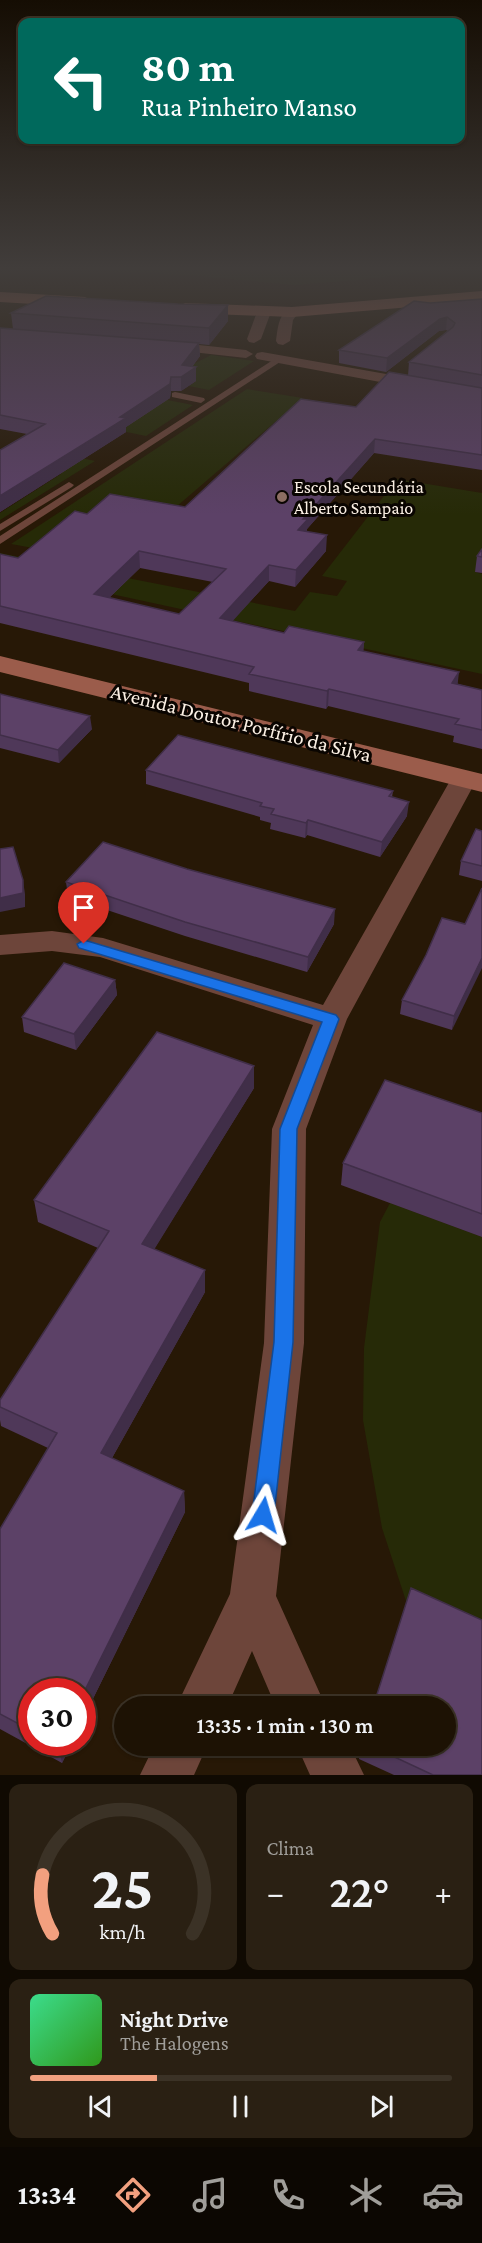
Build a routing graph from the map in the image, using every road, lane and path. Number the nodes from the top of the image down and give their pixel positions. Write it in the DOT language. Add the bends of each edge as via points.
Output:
graph roads {
  1 [pos="198,349"];
  2 [pos="258,349"];
  3 [pos="275,349"];
  4 [pos="293,349"];
  5 [pos="257,355"];
  6 [pos="410,364"];
  7 [pos="318,366"];
  8 [pos="391,379"];
  9 [pos="185,388"];
  10 [pos="211,393"];
  11 [pos="175,395"];
  12 [pos="482,396"];
  13 [pos="201,400"];
  14 [pos="0,528"];
  15 [pos="0,541"];
  16 [pos="0,664"];
  17 [pos="473,781"];
  18 [pos="0,945"];
  19 [pos="331,1019"];
  20 [pos="253,1597"];
  21 [pos="206,1696"];
  22 [pos="296,1696"];
  23 [pos="176,1756"];
  24 [pos="328,1756"];
  25 [pos="166,1775"];
  26 [pos="338,1775"];
  1 -- 5 [label="street"];
  2 -- 5 [label="street"];
  3 -- 5 [label="street"];
  4 -- 7 [label="street"];
  5 -- 7 [label="street"];
  5 -- 10 [label="lane"];
  5 -- 15 [label="lane"];
  6 -- 8 [label="street"];
  7 -- 8 [label="street"];
  8 -- 12 [label="street"];
  9 -- 10 [label="lane"];
  10 -- 13 [label="lane"];
  11 -- 13 [label="lane"];
  13 -- 14 [label="lane"];
  16 -- 17 [label="main road, Avenida Doutor Porfírio da Silva"];
  17 -- 19 [label="street"];
  18 -- 19 [label="street" via="24,940 66,940 103,948"];
  19 -- 20 [label="street" via="289,1129 284,1342"];
  20 -- 21 [label="street"];
  20 -- 22 [label="street"];
  23 -- 25 [label="street"];
  24 -- 26 [label="street"];
}
